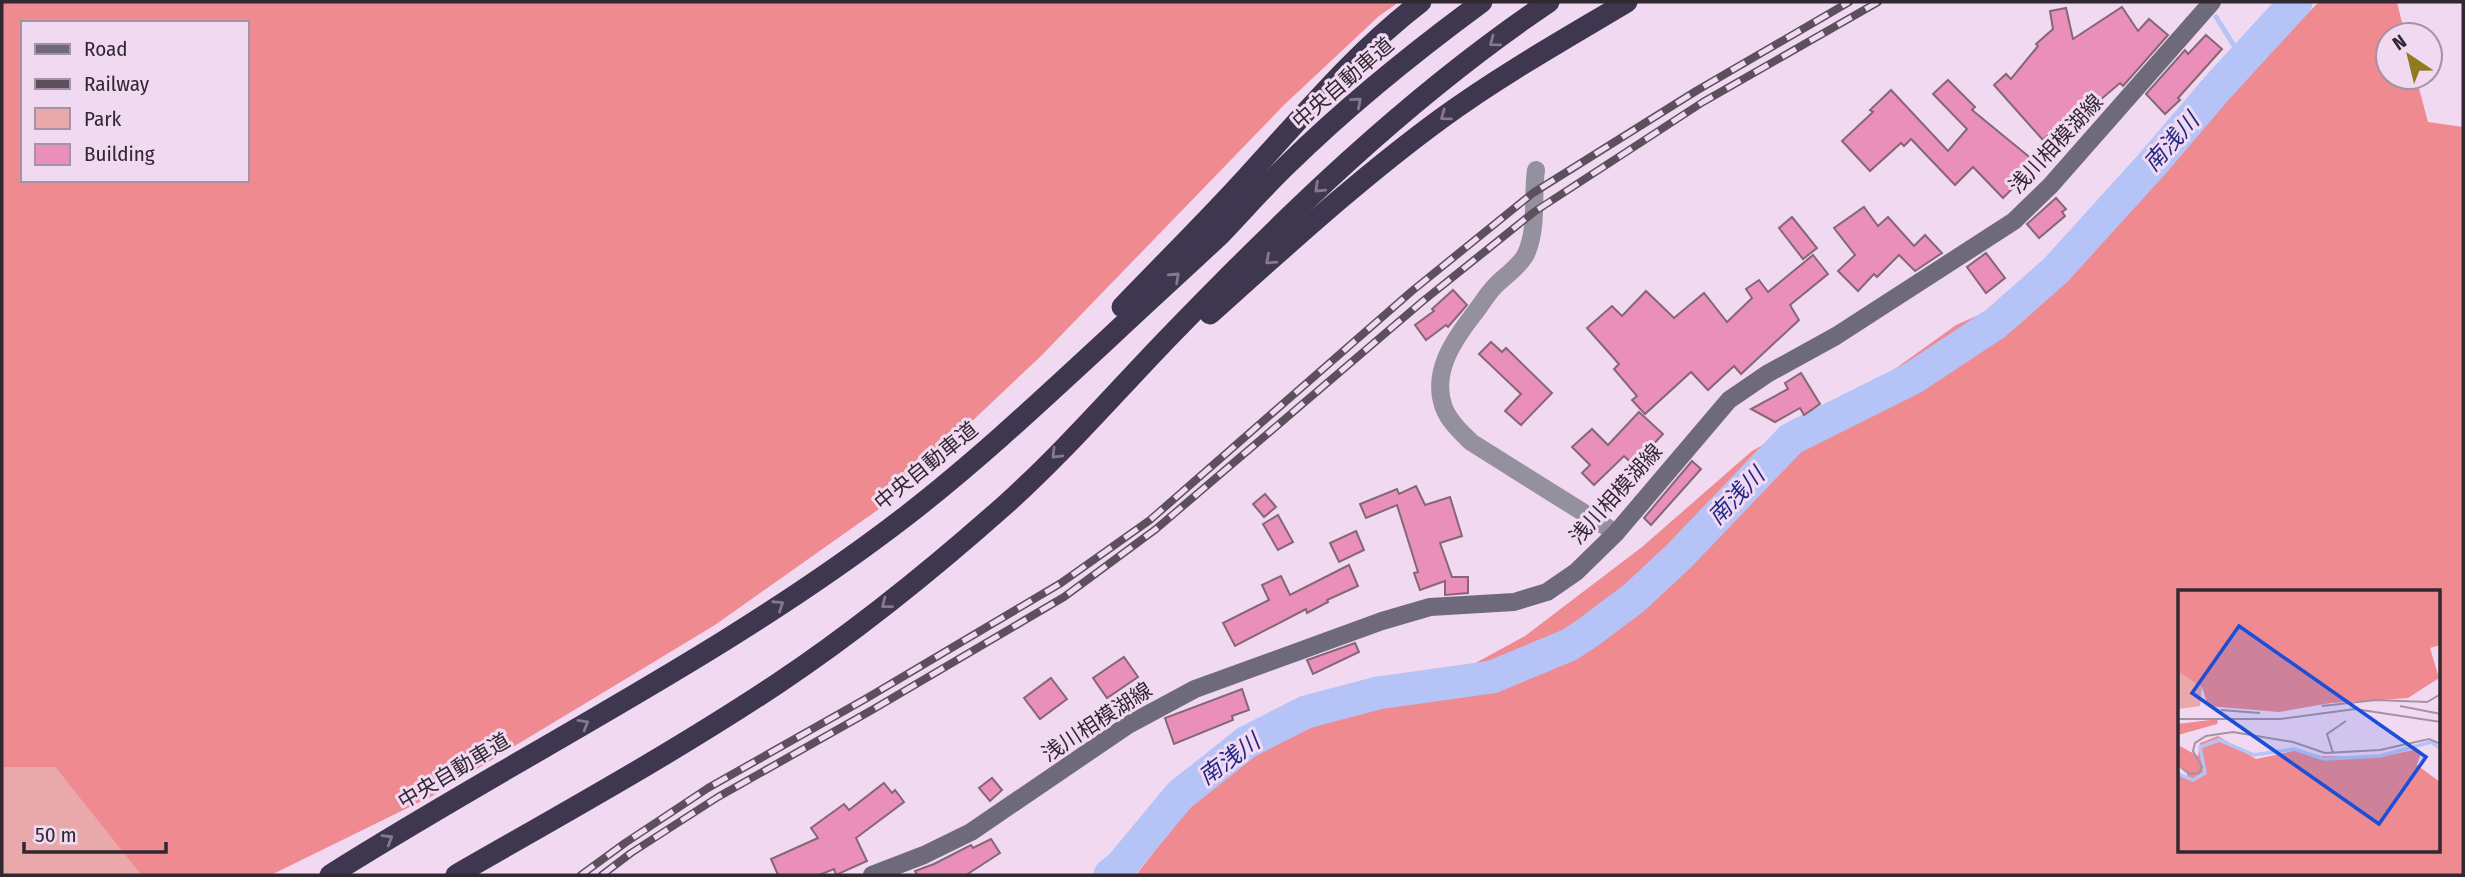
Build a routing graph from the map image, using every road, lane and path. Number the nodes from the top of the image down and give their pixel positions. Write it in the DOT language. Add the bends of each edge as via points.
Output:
graph roads {
  1 [pos="1420,2"];
  2 [pos="1482,2"];
  3 [pos="1549,2"];
  4 [pos="1628,2"];
  5 [pos="2212,2"];
  6 [pos="1536,170"];
  7 [pos="1076,434"];
  8 [pos="980,455"];
  9 [pos="1616,533"];
  10 [pos="330,875"];
  11 [pos="456,875"];
  12 [pos="872,875"];
  1 -- 8 [label="highway" via="1352,61"];
  8 -- 2 [label="highway, 中央自動車道, one-way" via="1202,251 1317,138 1434,37"];
  3 -- 7 [label="highway, one-way" via="1457,69 1328,179"];
  4 -- 7 [label="highway, one-way" via="1486,87 1371,172"];
  5 -- 9 [label="main road, 浅川相模湖線" via="2051,186 2014,221 1729,400"];
  6 -- 9 [label="street" via="1534,230 1524,257 1494,287 1452,343 1443,366 1444,408 1471,442"];
  7 -- 11 [label="highway, one-way" via="933,568 841,639 646,766"];
  10 -- 8 [label="highway, 中央自動車道, one-way" via="746,627 828,573"];
  9 -- 12 [label="main road, 浅川相模湖線" via="1576,572 1547,592 1514,602 1430,607 1195,689 1128,725 971,832"];
}
